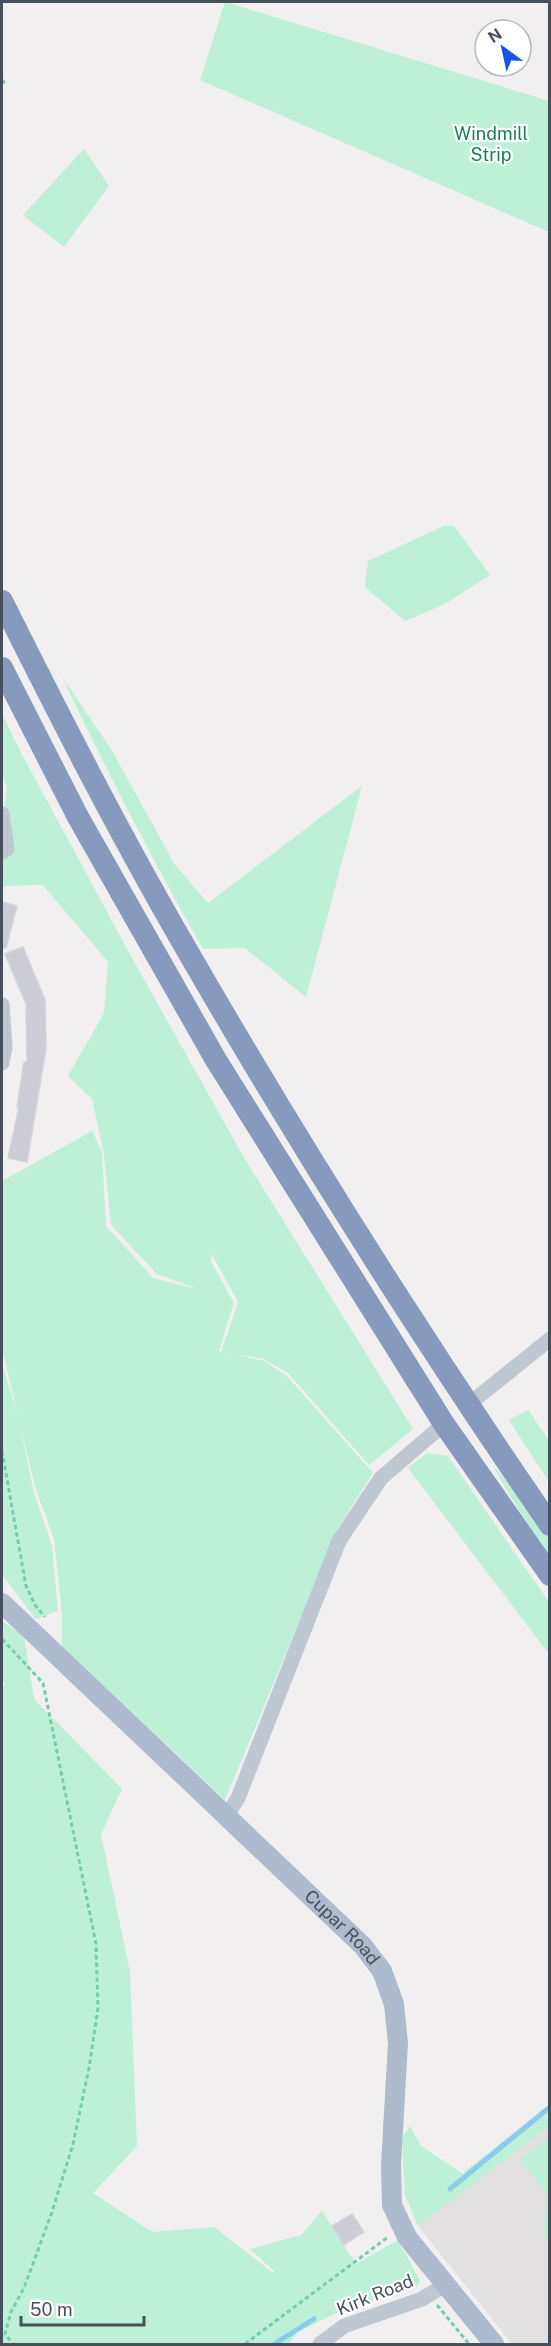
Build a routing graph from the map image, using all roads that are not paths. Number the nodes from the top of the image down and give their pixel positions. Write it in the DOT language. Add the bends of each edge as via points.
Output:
graph roads {
  1 [pos="2,601"];
  2 [pos="2,668"];
  3 [pos="2,814"];
  4 [pos="2,852"];
  5 [pos="2,1005"];
  6 [pos="2,1063"];
  7 [pos="549,1339"];
  8 [pos="468,1405"];
  9 [pos="444,1424"];
  10 [pos="549,1525"];
  11 [pos="549,1575"];
  12 [pos="2,1604"];
  13 [pos="226,1817"];
  14 [pos="437,2290"];
  15 [pos="321,2344"];
  16 [pos="494,2344"];
  1 -- 8 [label="highway" via="183,943 288,1122"];
  2 -- 9 [label="highway" via="78,817 216,1060"];
  3 -- 4 [label="street" via="7,849"];
  5 -- 6 [label="street"];
  7 -- 8 [label="street"];
  8 -- 10 [label="highway"];
  9 -- 11 [label="highway"];
  9 -- 13 [label="street" via="381,1478 339,1541 238,1798"];
  12 -- 13 [label="main road, Cupar Road"];
  13 -- 14 [label="main road, Cupar Road" via="363,1946 382,1971 394,2004 398,2043 392,2205"];
  14 -- 15 [label="street, Kirk Road" via="344,2326"];
  14 -- 16 [label="main road, Cupar Road"];
}
